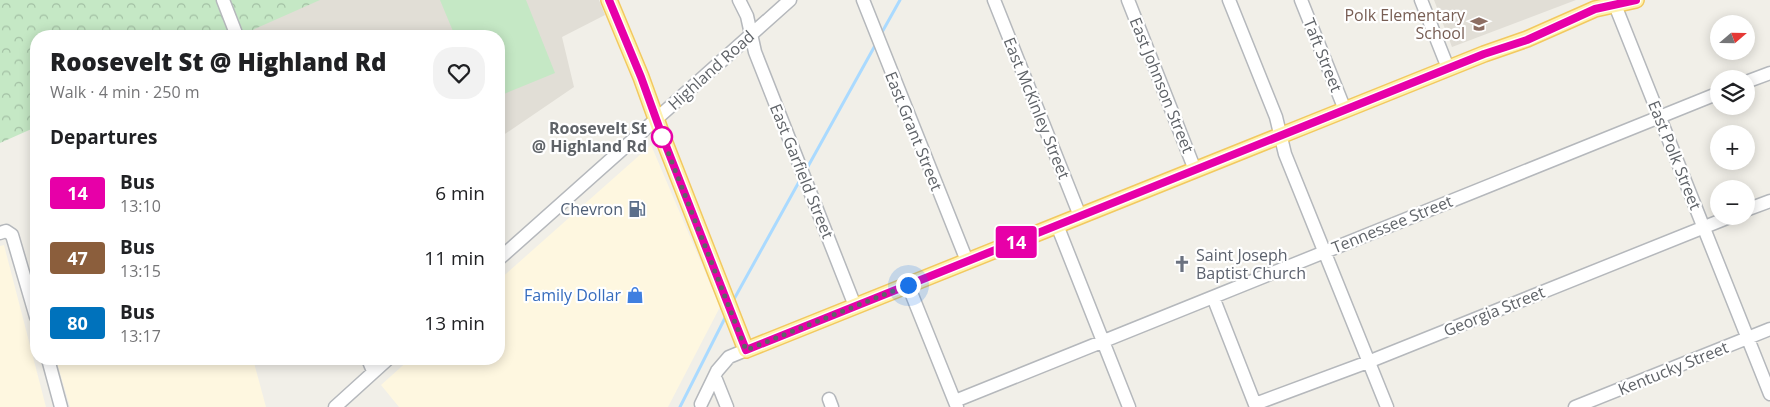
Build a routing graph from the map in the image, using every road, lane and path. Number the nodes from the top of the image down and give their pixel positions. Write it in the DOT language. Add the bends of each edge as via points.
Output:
graph roads {
  1 [pos="223,0"];
  2 [pos="609,0"];
  3 [pos="739,0"];
  4 [pos="790,0"];
  5 [pos="863,0"];
  6 [pos="994,0"];
  7 [pos="1128,0"];
  8 [pos="1229,0"];
  9 [pos="1301,0"];
  10 [pos="1421,0"];
  11 [pos="1636,0"];
  12 [pos="1614,2"];
  13 [pos="235,30"];
  14 [pos="751,35"];
  15 [pos="1448,68"];
  16 [pos="1770,72"];
  17 [pos="1755,78"];
  18 [pos="1710,98"];
  19 [pos="1345,110"];
  20 [pos="1659,118"];
  21 [pos="656,120"];
  22 [pos="1280,136"];
  23 [pos="1195,170"];
  24 [pos="1770,201"];
  25 [pos="1755,207"];
  26 [pos="1080,216"];
  27 [pos="1057,225"];
  28 [pos="1711,225"];
  29 [pos="1704,228"];
  30 [pos="0,233"];
  31 [pos="1324,251"];
  32 [pos="505,255"];
  33 [pos="966,261"];
  34 [pos="908,285"];
  35 [pos="30,296"];
  36 [pos="1213,297"];
  37 [pos="855,306"];
  38 [pos="1770,329"];
  39 [pos="1748,338"];
  40 [pos="1103,340"];
  41 [pos="746,350"];
  42 [pos="1368,362"];
  43 [pos="50,365"];
  44 [pos="370,365"];
  45 [pos="381,365"];
  46 [pos="373,372"];
  47 [pos="715,377"];
  48 [pos="1770,394"];
  49 [pos="701,404"];
  50 [pos="956,404"];
  51 [pos="1255,405"];
  52 [pos="61,407"];
  53 [pos="334,407"];
  54 [pos="727,407"];
  55 [pos="1129,407"];
  56 [pos="1387,407"];
  57 [pos="1575,407"];
  1 -- 13 [label="street"];
  2 -- 21 [label="main road"];
  3 -- 14 [label="street, East Garfield Street"];
  4 -- 14 [label="street, Highland Road"];
  5 -- 33 [label="street, East Grant Street"];
  6 -- 26 [label="street, East McKinley Street"];
  7 -- 23 [label="street, East Johnson Street"];
  8 -- 22 [label="street" via="1276,117"];
  9 -- 19 [label="street, Taft Street"];
  10 -- 15 [label="street"];
  11 -- 12 [label="main road"];
  12 -- 15 [label="main road" via="1527,40"];
  12 -- 20 [label="street, East Polk Street"];
  14 -- 21 [label="street, Highland Road"];
  14 -- 37 [label="street, East Garfield Street"];
  15 -- 19 [label="main road"];
  16 -- 17 [label="street"];
  18 -- 20 [label="street, Tennessee Street"];
  19 -- 22 [label="main road"];
  20 -- 29 [label="street, East Polk Street"];
  20 -- 31 [label="street, Tennessee Street"];
  21 -- 32 [label="street, Highland Road"];
  21 -- 41 [label="main road"];
  22 -- 23 [label="main road"];
  22 -- 31 [label="street"];
  23 -- 26 [label="main road"];
  24 -- 25 [label="street"];
  26 -- 27 [label="main road"];
  27 -- 33 [label="main road"];
  27 -- 40 [label="street"];
  28 -- 29 [label="street, Georgia Street"];
  29 -- 39 [label="street, East Polk Street"];
  29 -- 42 [label="street, Georgia Street"];
  30 -- 35 [label="street" via="9,232 13,238"];
  31 -- 36 [label="street, Tennessee Street"];
  31 -- 42 [label="street"];
  33 -- 34 [label="main road"];
  34 -- 37 [label="main road"];
  34 -- 50 [label="street"];
  36 -- 40 [label="street, Tennessee Street"];
  36 -- 51 [label="street"];
  37 -- 41 [label="main road"];
  38 -- 39 [label="street, Kentucky Street"];
  39 -- 48 [label="street, East Polk Street"];
  39 -- 57 [label="street, Kentucky Street"];
  40 -- 50 [label="street, Tennessee Street"];
  40 -- 55 [label="street"];
  41 -- 47 [label="street" via="729,357"];
  42 -- 51 [label="street, Georgia Street"];
  42 -- 56 [label="street"];
  43 -- 52 [label="street"];
  44 -- 46 [label="street"];
  45 -- 46 [label="street"];
  46 -- 53 [label="street"];
  47 -- 49 [label="street"];
  47 -- 54 [label="street"];
}
